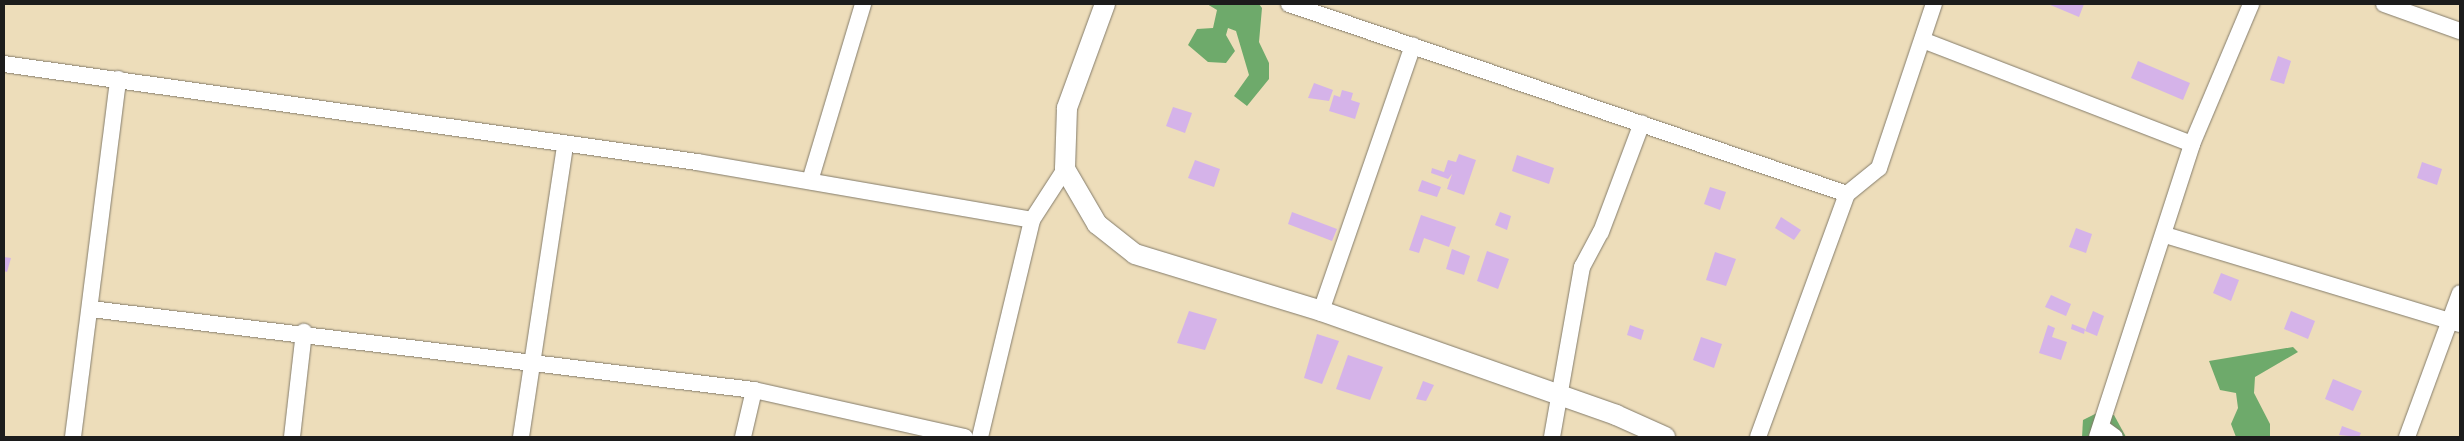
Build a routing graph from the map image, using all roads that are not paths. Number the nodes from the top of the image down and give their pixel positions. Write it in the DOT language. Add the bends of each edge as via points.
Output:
graph roads {
  1 [pos="863,4"];
  2 [pos="1105,4"];
  3 [pos="1289,4"];
  4 [pos="1934,4"];
  5 [pos="2251,4"];
  6 [pos="2384,4"];
  7 [pos="2460,31"];
  8 [pos="1925,40"];
  9 [pos="1414,45"];
  10 [pos="4,64"];
  11 [pos="118,79"];
  12 [pos="1642,123"];
  13 [pos="2192,144"];
  14 [pos="566,146"];
  15 [pos="1065,169"];
  16 [pos="810,181"];
  17 [pos="1847,194"];
  18 [pos="1032,220"];
  19 [pos="2165,235"];
  20 [pos="2460,293"];
  21 [pos="91,309"];
  22 [pos="1321,311"];
  23 [pos="2455,323"];
  24 [pos="304,332"];
  25 [pos="531,364"];
  26 [pos="754,390"];
  27 [pos="1560,395"];
  28 [pos="2099,432"];
  29 [pos="73,437"];
  30 [pos="292,437"];
  31 [pos="521,437"];
  32 [pos="744,437"];
  33 [pos="965,437"];
  34 [pos="980,437"];
  35 [pos="1552,437"];
  36 [pos="1665,437"];
  37 [pos="1758,437"];
  38 [pos="2115,437"];
  39 [pos="2407,437"];
  1 -- 16 [label="street"];
  2 -- 15 [label="street" via="1067,108"];
  3 -- 9 [label="street"];
  4 -- 8 [label="street"];
  5 -- 13 [label="street"];
  6 -- 7 [label="street"];
  8 -- 13 [label="street"];
  8 -- 17 [label="street" via="1879,168"];
  9 -- 12 [label="street"];
  9 -- 22 [label="street"];
  10 -- 11 [label="street"];
  11 -- 14 [label="street"];
  11 -- 21 [label="street"];
  12 -- 17 [label="street"];
  12 -- 27 [label="street" via="1601,232 1584,260"];
  13 -- 19 [label="street"];
  14 -- 16 [label="street"];
  14 -- 25 [label="street"];
  15 -- 18 [label="street"];
  15 -- 22 [label="street" via="1097,224 1135,254"];
  16 -- 18 [label="street"];
  17 -- 37 [label="street"];
  18 -- 34 [label="street"];
  19 -- 23 [label="street"];
  19 -- 28 [label="street"];
  20 -- 23 [label="street"];
  21 -- 24 [label="street"];
  21 -- 29 [label="street"];
  22 -- 27 [label="street"];
  23 -- 39 [label="street"];
  24 -- 25 [label="street"];
  24 -- 30 [label="street"];
  25 -- 26 [label="street"];
  25 -- 31 [label="street"];
  26 -- 32 [label="street"];
  26 -- 33 [label="street"];
  27 -- 35 [label="street"];
  27 -- 36 [label="street"];
  28 -- 38 [label="street"];
}
